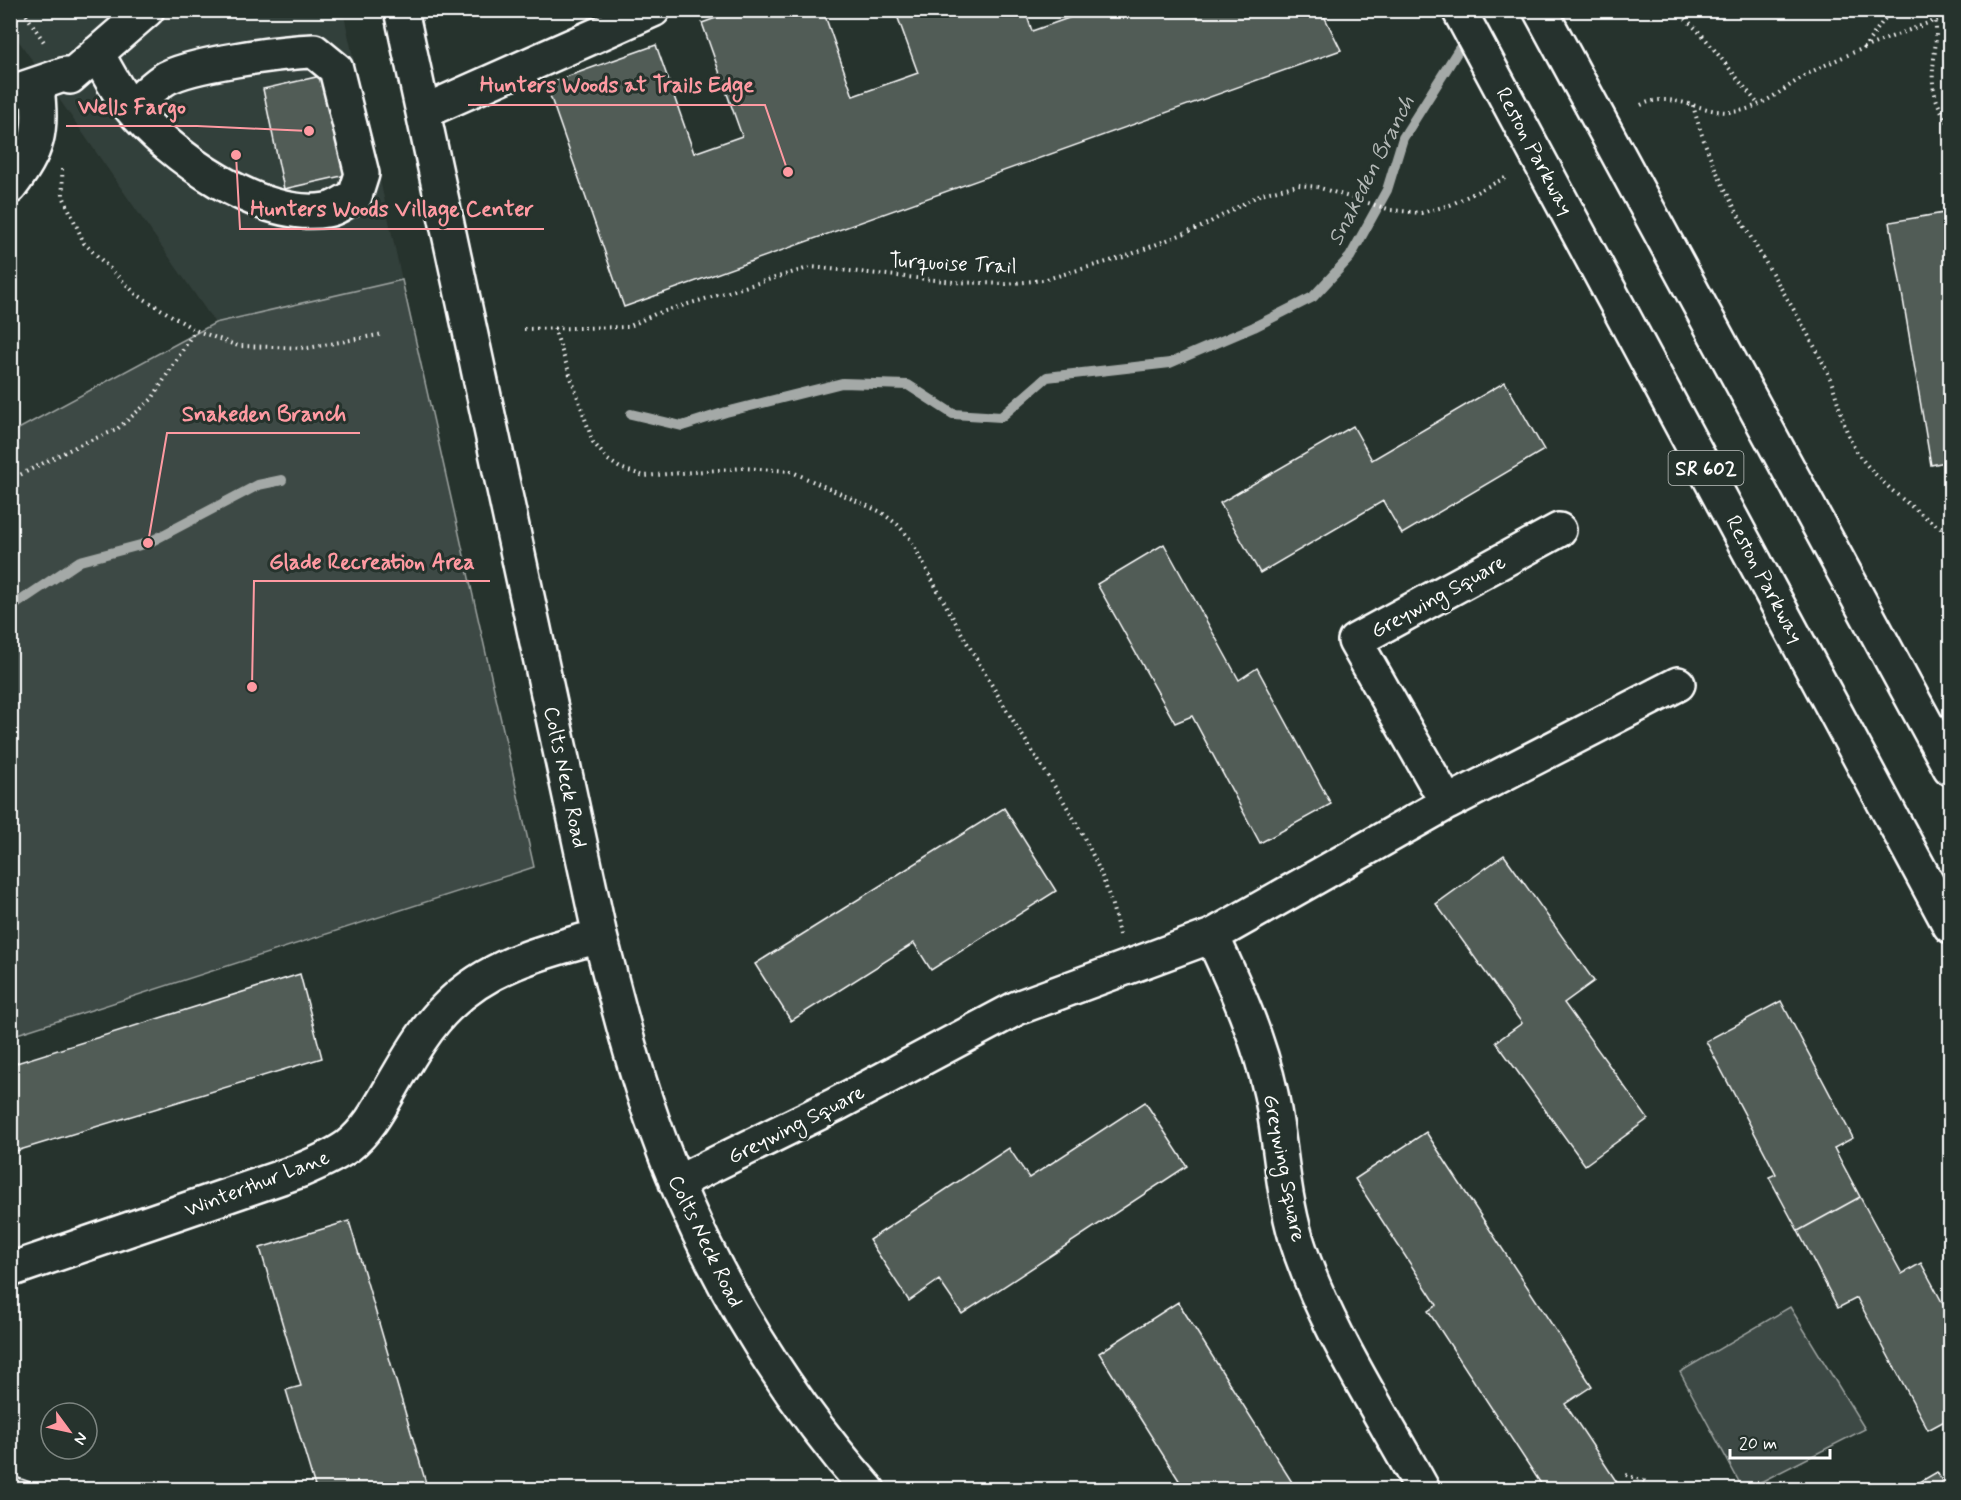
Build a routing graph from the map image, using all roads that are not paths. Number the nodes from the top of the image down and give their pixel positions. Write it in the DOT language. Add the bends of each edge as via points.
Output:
graph roads {
  1 [pos="147,10"];
  2 [pos="401,10"];
  3 [pos="653,10"];
  4 [pos="1459,10"];
  5 [pos="1540,10"];
  6 [pos="97,53"];
  7 [pos="24,89"];
  8 [pos="131,108"];
  9 [pos="423,112"];
  10 [pos="10,188"];
  11 [pos="1558,530"];
  12 [pos="1678,684"];
  13 [pos="1950,768"];
  14 [pos="1447,803"];
  15 [pos="1950,926"];
  16 [pos="600,936"];
  17 [pos="1212,936"];
  18 [pos="676,1183"];
  19 [pos="10,1269"];
  20 [pos="868,1490"];
  21 [pos="1423,1490"];
  1 -- 6 [label="main road"];
  2 -- 9 [label="main road, Colts Neck Road"];
  3 -- 9 [label="main road"];
  4 -- 15 [label="main road, Reston Parkway / SR 602"];
  5 -- 13 [label="main road, SR 602"];
  6 -- 7 [label="main road" via="69,76"];
  6 -- 8 [label="main road"];
  7 -- 10 [label="main road" via="40,123 29,161"];
  8 -- 8 [label="main road" via="174,150 239,193 291,211 327,210 355,196 362,174 336,69 314,51 281,52 164,79"];
  9 -- 16 [label="main road, Colts Neck Road"];
  11 -- 14 [label="main road, Greywing Square" via="1355,641"];
  12 -- 14 [label="main road, Greywing Square"];
  14 -- 17 [label="main road, Greywing Square"];
  16 -- 18 [label="main road, Colts Neck Road" via="630,1050"];
  16 -- 19 [label="main road, Winterthur Lane" via="536,953 477,981 448,1006 428,1031 365,1130 328,1158"];
  17 -- 18 [label="main road, Greywing Square" via="1017,1008 836,1105"];
  17 -- 21 [label="main road, Greywing Square" via="1259,1044 1293,1225 1312,1282"];
  18 -- 20 [label="main road, Colts Neck Road" via="714,1263 760,1343 819,1430"];
}
